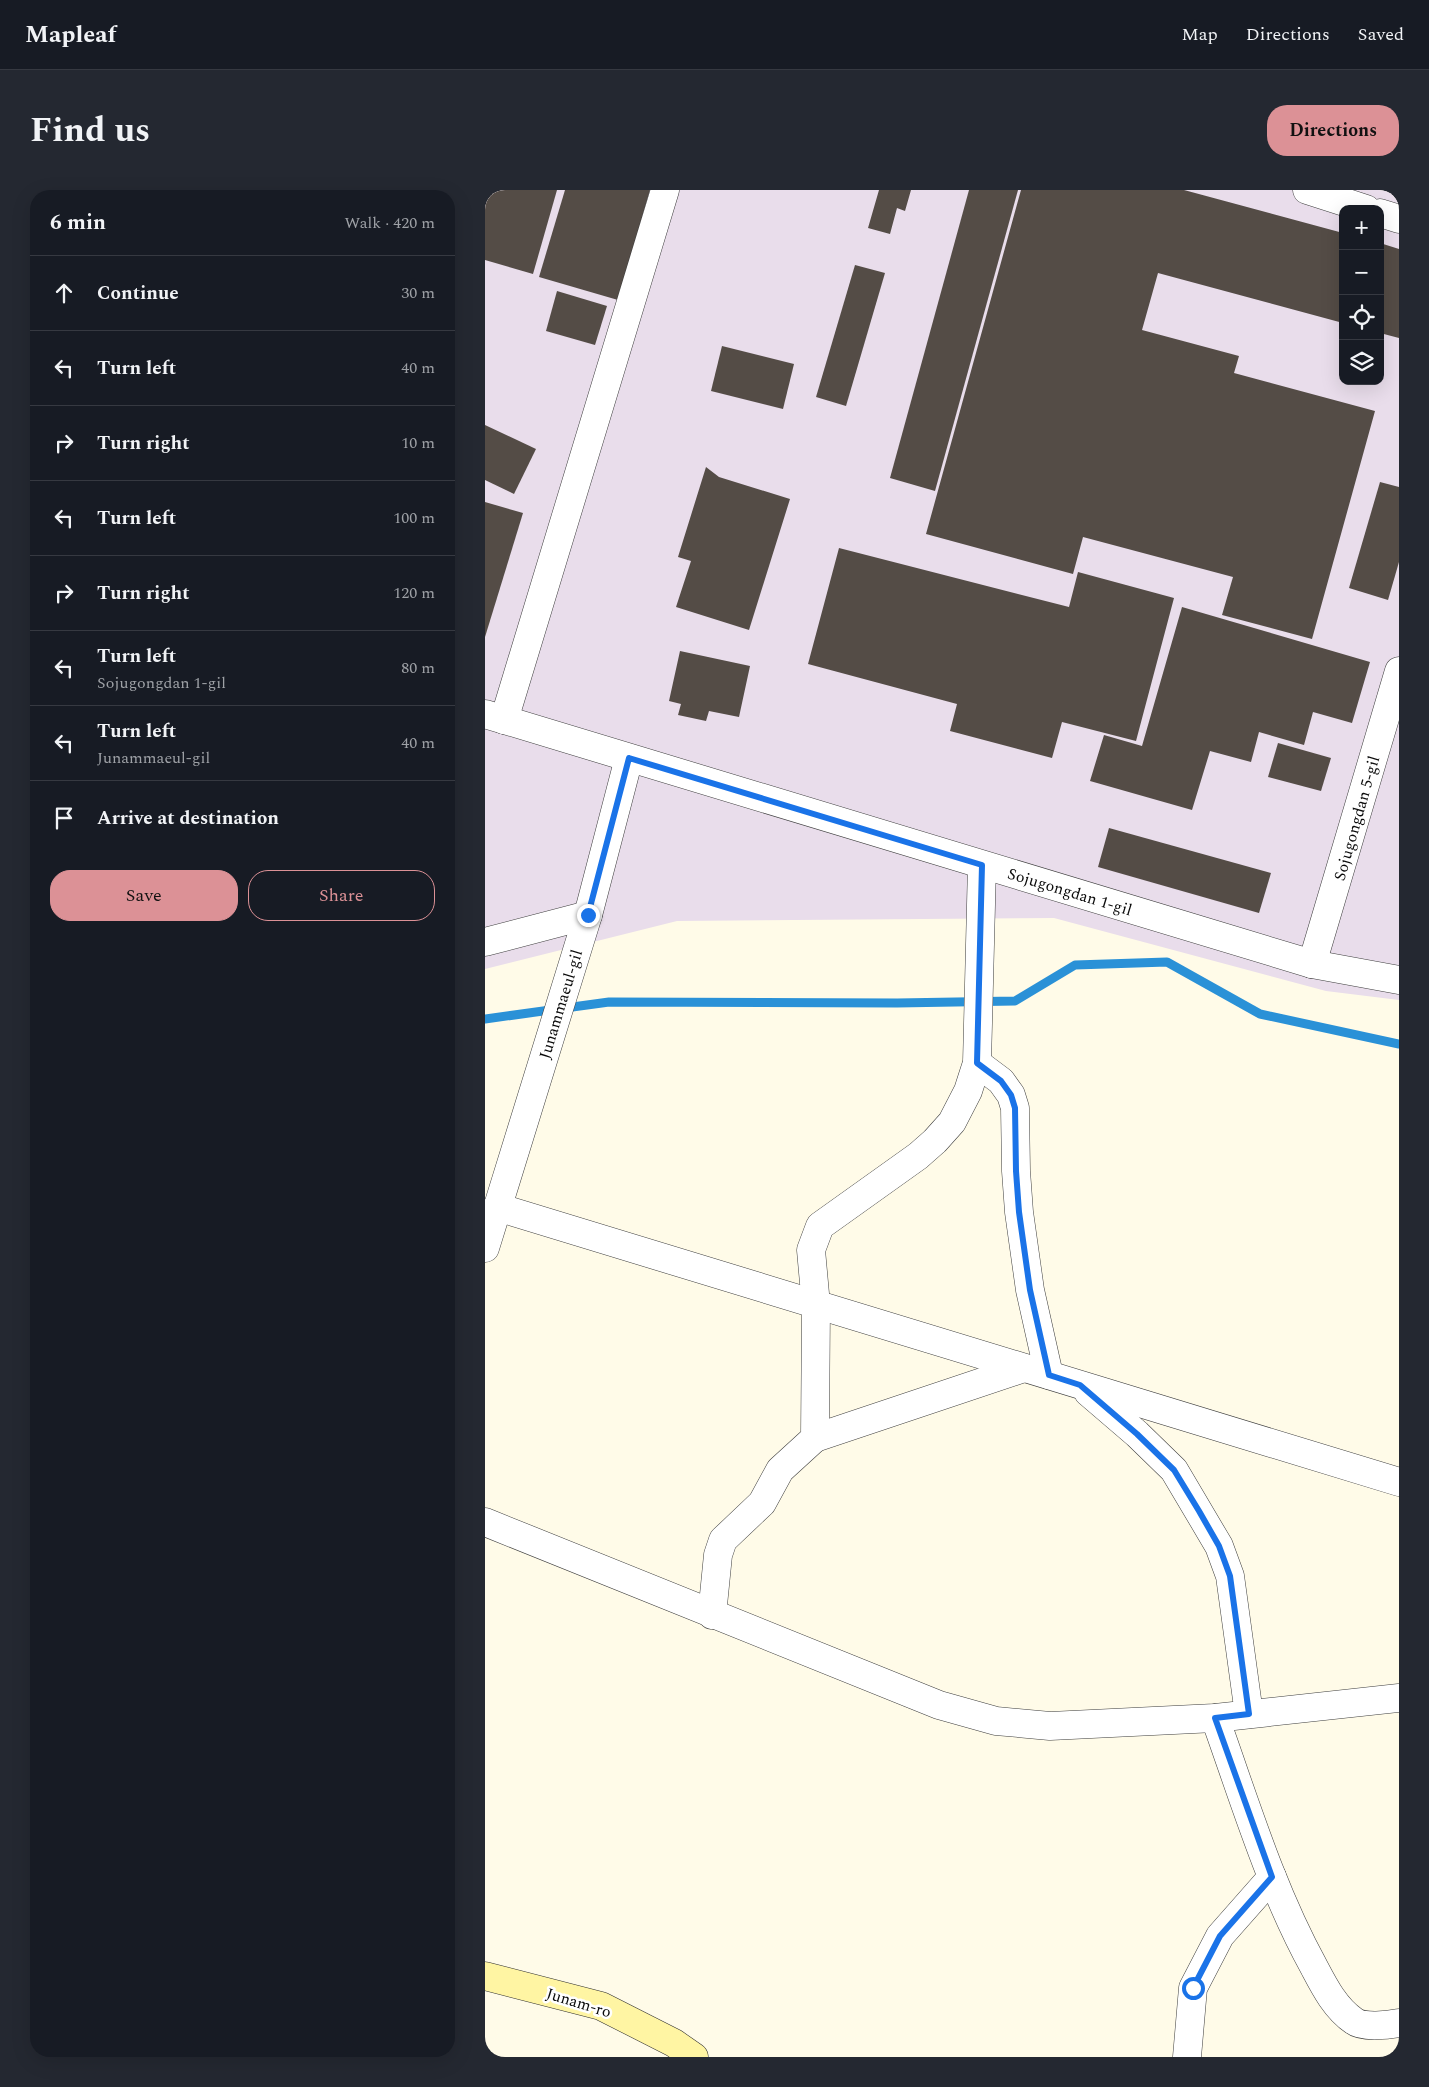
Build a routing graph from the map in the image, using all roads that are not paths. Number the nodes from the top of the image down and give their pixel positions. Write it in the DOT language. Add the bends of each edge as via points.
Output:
graph roads {
  1 [pos="665,190"];
  2 [pos="1307,190"];
  3 [pos="1354,205"];
  4 [pos="1384,214"];
  5 [pos="1399,219"];
  6 [pos="1399,671"];
  7 [pos="495,717"];
  8 [pos="629,758"];
  9 [pos="982,865"];
  10 [pos="588,915"];
  11 [pos="485,942"];
  12 [pos="1312,964"];
  13 [pos="1399,980"];
  14 [pos="977,1063"];
  15 [pos="497,1207"];
  16 [pos="485,1248"];
  17 [pos="816,1306"];
  18 [pos="1036,1371"];
  19 [pos="1080,1385"];
  20 [pos="815,1438"];
  21 [pos="1399,1482"];
  22 [pos="485,1522"];
  23 [pos="712,1615"];
  24 [pos="1399,1698"];
  25 [pos="1249,1714"];
  26 [pos="1215,1718"];
  27 [pos="1272,1877"];
  28 [pos="485,1976"];
  29 [pos="1399,2023"];
  30 [pos="694,2057"];
  31 [pos="1187,2057"];
  1 -- 7 [label="street"];
  2 -- 3 [label="street"];
  4 -- 5 [label="street"];
  6 -- 12 [label="street, Sojugongdan 5-gil"];
  7 -- 8 [label="street, Sojugongdan 1-gil"];
  8 -- 9 [label="street, Sojugongdan 1-gil"];
  8 -- 10 [label="street, Junammaeul-gil"];
  9 -- 12 [label="street, Sojugongdan 1-gil"];
  9 -- 14 [label="street"];
  10 -- 11 [label="street"];
  10 -- 15 [label="street, Junammaeul-gil"];
  12 -- 13 [label="street, Sojugongdan 1-gil"];
  14 -- 17 [label="street" via="968,1092 935,1141 820,1226 811,1250"];
  14 -- 18 [label="street" via="1001,1081 1015,1108 1019,1212 1030,1290"];
  15 -- 16 [label="street, Junammaeul-gil"];
  15 -- 17 [label="street"];
  17 -- 18 [label="street"];
  17 -- 20 [label="street"];
  18 -- 19 [label="street"];
  18 -- 20 [label="street"];
  19 -- 21 [label="street"];
  19 -- 25 [label="street" via="1174,1470 1219,1546 1230,1576"];
  20 -- 23 [label="street" via="780,1470 762,1503 723,1540 718,1555"];
  22 -- 23 [label="street"];
  23 -- 26 [label="street" via="939,1705 997,1721 1050,1726"];
  24 -- 25 [label="street"];
  25 -- 26 [label="street"];
  26 -- 27 [label="street"];
  27 -- 29 [label="street" via="1300,1941 1340,2009 1356,2023 1385,2026"];
  27 -- 31 [label="street" via="1220,1936 1193,1988"];
  28 -- 30 [label="main road, Junam-ro" via="601,2006 674,2043"];
}
